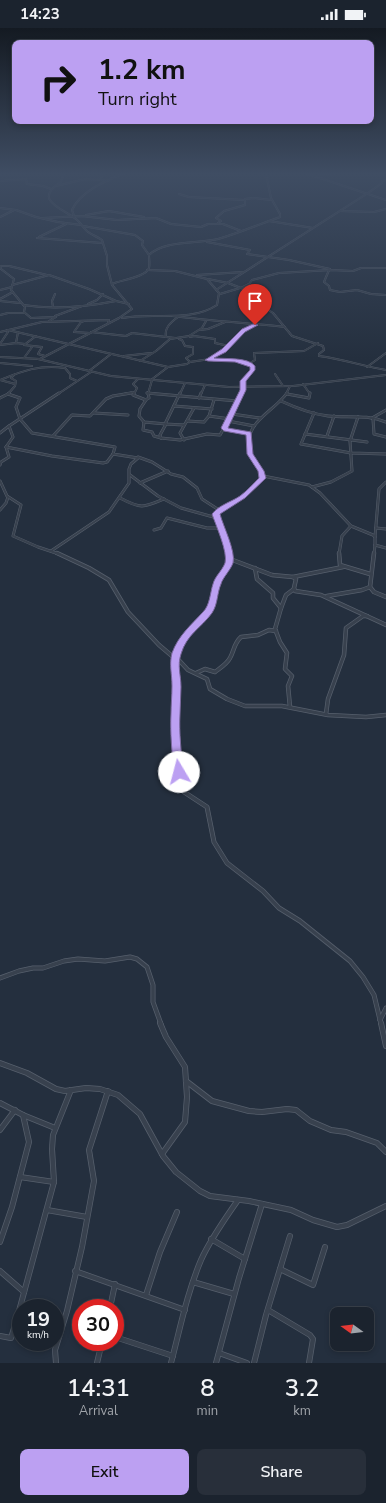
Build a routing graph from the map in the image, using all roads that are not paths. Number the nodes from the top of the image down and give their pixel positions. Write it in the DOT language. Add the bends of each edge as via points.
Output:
graph roads {
  1 [pos="44,234"];
  2 [pos="92,234"];
  3 [pos="135,234"];
  4 [pos="230,234"];
  5 [pos="303,234"];
  6 [pos="204,242"];
  7 [pos="102,243"];
  8 [pos="149,255"];
  9 [pos="268,257"];
  10 [pos="0,266"];
  11 [pos="386,268"];
  12 [pos="147,270"];
  13 [pos="329,270"];
  14 [pos="334,270"];
  15 [pos="245,272"];
  16 [pos="224,274"];
  17 [pos="49,275"];
  18 [pos="191,275"];
  19 [pos="208,279"];
  20 [pos="229,282"];
  21 [pos="112,284"];
  22 [pos="12,286"];
  23 [pos="241,288"];
  24 [pos="0,290"];
  25 [pos="216,290"];
  26 [pos="13,292"];
  27 [pos="54,294"];
  28 [pos="102,294"];
  29 [pos="220,294"];
  30 [pos="386,295"];
  31 [pos="0,300"];
  32 [pos="116,302"];
  33 [pos="20,303"];
  34 [pos="129,304"];
  35 [pos="23,305"];
  36 [pos="86,305"];
  37 [pos="53,307"];
  38 [pos="25,313"];
  39 [pos="0,315"];
  40 [pos="168,315"];
  41 [pos="55,316"];
  42 [pos="178,317"];
  43 [pos="86,320"];
  44 [pos="206,321"];
  45 [pos="226,321"];
  46 [pos="42,322"];
  47 [pos="260,324"];
  48 [pos="104,326"];
  49 [pos="284,327"];
  50 [pos="100,328"];
  51 [pos="8,330"];
  52 [pos="198,330"];
  53 [pos="0,332"];
  54 [pos="18,332"];
  55 [pos="91,333"];
  56 [pos="36,336"];
  57 [pos="166,337"];
  58 [pos="175,338"];
  59 [pos="186,338"];
  60 [pos="16,343"];
  61 [pos="318,343"];
  62 [pos="0,344"];
  63 [pos="24,344"];
  64 [pos="68,344"];
  65 [pos="229,346"];
  66 [pos="32,347"];
  67 [pos="154,352"];
  68 [pos="386,352"];
  69 [pos="111,354"];
  70 [pos="45,356"];
  71 [pos="122,356"];
  72 [pos="0,357"];
  73 [pos="24,358"];
  74 [pos="38,359"];
  75 [pos="208,360"];
  76 [pos="140,361"];
  77 [pos="190,362"];
  78 [pos="0,363"];
  79 [pos="250,364"];
  80 [pos="20,365"];
  81 [pos="35,367"];
  82 [pos="168,367"];
  83 [pos="368,367"];
  84 [pos="24,370"];
  85 [pos="386,370"];
  86 [pos="90,371"];
  87 [pos="15,374"];
  88 [pos="275,374"];
  89 [pos="386,375"];
  90 [pos="138,379"];
  91 [pos="0,380"];
  92 [pos="152,380"];
  93 [pos="77,381"];
  94 [pos="185,383"];
  95 [pos="15,384"];
  96 [pos="303,384"];
  97 [pos="205,385"];
  98 [pos="283,386"];
  99 [pos="290,386"];
  100 [pos="242,387"];
  101 [pos="135,392"];
  102 [pos="147,393"];
  103 [pos="8,394"];
  104 [pos="287,394"];
  105 [pos="180,397"];
  106 [pos="0,398"];
  107 [pos="199,398"];
  108 [pos="145,400"];
  109 [pos="214,400"];
  110 [pos="237,401"];
  111 [pos="281,401"];
  112 [pos="174,406"];
  113 [pos="194,408"];
  114 [pos="212,409"];
  115 [pos="386,410"];
  116 [pos="94,413"];
  117 [pos="314,413"];
  118 [pos="232,414"];
  119 [pos="128,415"];
  120 [pos="209,416"];
  121 [pos="334,416"];
  122 [pos="358,417"];
  123 [pos="260,418"];
  124 [pos="372,418"];
  125 [pos="20,419"];
  126 [pos="229,420"];
  127 [pos="187,421"];
  128 [pos="144,422"];
  129 [pos="386,422"];
  130 [pos="165,424"];
  131 [pos="184,425"];
  132 [pos="10,426"];
  133 [pos="254,426"];
  134 [pos="224,428"];
  135 [pos="0,433"];
  136 [pos="249,434"];
  137 [pos="304,434"];
  138 [pos="53,436"];
  139 [pos="327,436"];
  140 [pos="386,437"];
  141 [pos="161,438"];
  142 [pos="184,440"];
  143 [pos="350,440"];
  144 [pos="367,442"];
  145 [pos="6,447"];
  146 [pos="351,452"];
  147 [pos="113,454"];
  148 [pos="386,454"];
  149 [pos="138,457"];
  150 [pos="0,465"];
  151 [pos="168,471"];
  152 [pos="130,475"];
  153 [pos="263,476"];
  154 [pos="0,481"];
  155 [pos="140,482"];
  156 [pos="386,482"];
  157 [pos="312,487"];
  158 [pos="8,497"];
  159 [pos="120,498"];
  160 [pos="164,498"];
  161 [pos="0,510"];
  162 [pos="219,510"];
  163 [pos="217,518"];
  164 [pos="351,526"];
  165 [pos="220,528"];
  166 [pos="376,528"];
  167 [pos="386,529"];
  168 [pos="154,530"];
  169 [pos="375,537"];
  170 [pos="375,545"];
  171 [pos="386,548"];
  172 [pos="51,551"];
  173 [pos="230,559"];
  174 [pos="341,566"];
  175 [pos="255,568"];
  176 [pos="370,574"];
  177 [pos="293,577"];
  178 [pos="370,586"];
  179 [pos="294,589"];
  180 [pos="366,589"];
  181 [pos="372,590"];
  182 [pos="325,596"];
  183 [pos="386,597"];
  184 [pos="281,609"];
  185 [pos="367,616"];
  186 [pos="386,625"];
  187 [pos="276,631"];
  188 [pos="176,657"];
  189 [pos="196,673"];
  190 [pos="290,706"];
  191 [pos="326,714"];
  192 [pos="386,715"];
  193 [pos="0,978"];
  194 [pos="386,1008"];
  195 [pos="380,1020"];
  196 [pos="386,1046"];
  197 [pos="0,1063"];
  198 [pos="186,1081"];
  199 [pos="71,1090"];
  200 [pos="108,1091"];
  201 [pos="0,1103"];
  202 [pos="15,1110"];
  203 [pos="24,1115"];
  204 [pos="55,1128"];
  205 [pos="0,1130"];
  206 [pos="386,1152"];
  207 [pos="162,1154"];
  208 [pos="20,1177"];
  209 [pos="54,1182"];
  210 [pos="238,1200"];
  211 [pos="262,1204"];
  212 [pos="386,1206"];
  213 [pos="47,1210"];
  214 [pos="177,1212"];
  215 [pos="87,1217"];
  216 [pos="290,1236"];
  217 [pos="211,1239"];
  218 [pos="0,1242"];
  219 [pos="325,1247"];
  220 [pos="245,1259"];
  221 [pos="280,1269"];
  222 [pos="0,1271"];
  223 [pos="75,1271"];
  224 [pos="193,1282"];
  225 [pos="115,1284"];
  226 [pos="24,1292"];
  227 [pos="234,1294"];
  228 [pos="146,1295"];
  229 [pos="112,1299"];
  230 [pos="185,1310"];
  231 [pos="268,1310"];
  232 [pos="0,1336"];
  233 [pos="124,1340"];
  234 [pos="99,1351"];
  235 [pos="219,1353"];
  236 [pos="173,1356"];
  237 [pos="56,1363"];
  238 [pos="96,1363"];
  239 [pos="171,1363"];
  240 [pos="216,1363"];
  241 [pos="247,1363"];
  242 [pos="254,1363"];
  243 [pos="309,1363"];
  1 -- 7 [label="street" via="37,238"];
  2 -- 7 [label="street" via="102,240"];
  3 -- 8 [label="street" via="143,241 142,245"];
  4 -- 6 [label="street"];
  5 -- 9 [label="street"];
  6 -- 8 [label="street" via="176,244 153,251"];
  6 -- 9 [label="street" via="250,250 246,254"];
  7 -- 21 [label="street"];
  8 -- 12 [label="street"];
  9 -- 14 [label="street"];
  9 -- 15 [label="street"];
  10 -- 17 [label="street"];
  10 -- 22 [label="street" via="14,279"];
  11 -- 14 [label="street" via="360,268 352,272"];
  12 -- 18 [label="street" via="175,271"];
  12 -- 21 [label="street"];
  13 -- 14 [label="street"];
  13 -- 23 [label="street" via="270,274 252,280"];
  13 -- 30 [label="street" via="324,282 330,290 358,290"];
  15 -- 16 [label="street"];
  15 -- 20 [label="street"];
  16 -- 18 [label="street"];
  16 -- 20 [label="street"];
  17 -- 22 [label="street"];
  17 -- 28 [label="street"];
  18 -- 19 [label="street"];
  19 -- 20 [label="street"];
  19 -- 25 [label="street"];
  20 -- 23 [label="street"];
  20 -- 25 [label="street"];
  21 -- 34 [label="street"];
  22 -- 24 [label="street"];
  22 -- 26 [label="street"];
  23 -- 29 [label="street"];
  23 -- 49 [label="street" via="263,303 264,307 272,310"];
  25 -- 29 [label="street"];
  26 -- 31 [label="street"];
  26 -- 33 [label="street" via="20,299"];
  27 -- 37 [label="street"];
  28 -- 32 [label="street"];
  28 -- 36 [label="street" via="97,300"];
  29 -- 40 [label="street" via="218,305 214,308 192,314"];
  31 -- 33 [label="street"];
  32 -- 34 [label="street"];
  32 -- 36 [label="street"];
  33 -- 35 [label="street"];
  34 -- 48 [label="street" via="132,308 129,312"];
  35 -- 37 [label="street" via="30,308"];
  35 -- 38 [label="street"];
  36 -- 37 [label="street"];
  36 -- 41 [label="street"];
  38 -- 39 [label="street"];
  38 -- 41 [label="street" via="31,318"];
  40 -- 42 [label="street"];
  40 -- 48 [label="street" via="126,317"];
  41 -- 46 [label="street" via="55,319"];
  42 -- 44 [label="street"];
  42 -- 57 [label="street" via="167,328 164,334"];
  43 -- 46 [label="street"];
  43 -- 50 [label="street" via="110,320"];
  43 -- 55 [label="street" via="81,322 74,332"];
  44 -- 45 [label="street"];
  44 -- 52 [label="street"];
  45 -- 47 [label="street"];
  45 -- 52 [label="street"];
  46 -- 51 [label="street"];
  47 -- 49 [label="street"];
  47 -- 65 [label="street" via="244,331"];
  48 -- 50 [label="street"];
  49 -- 61 [label="street" via="293,337"];
  50 -- 55 [label="street"];
  51 -- 53 [label="street"];
  51 -- 54 [label="street"];
  51 -- 62 [label="street"];
  52 -- 59 [label="street"];
  54 -- 56 [label="street"];
  54 -- 60 [label="street"];
  55 -- 57 [label="street" via="126,336 132,332"];
  55 -- 64 [label="street"];
  56 -- 63 [label="street"];
  56 -- 64 [label="street"];
  57 -- 58 [label="street"];
  58 -- 59 [label="street"];
  58 -- 67 [label="street"];
  58 -- 77 [label="street" via="182,340 185,346 193,348 193,354 186,358"];
  59 -- 65 [label="street" via="212,338 216,339 215,343"];
  60 -- 62 [label="street"];
  60 -- 63 [label="street"];
  61 -- 79 [label="street" via="304,352 254,353 255,360"];
  61 -- 83 [label="street" via="324,349 319,356"];
  63 -- 66 [label="street"];
  64 -- 69 [label="street"];
  64 -- 70 [label="street"];
  65 -- 75 [label="street"];
  66 -- 70 [label="street" via="43,348 38,354"];
  66 -- 73 [label="street"];
  67 -- 71 [label="street"];
  67 -- 76 [label="street"];
  68 -- 83 [label="street"];
  69 -- 71 [label="street"];
  69 -- 86 [label="street"];
  70 -- 74 [label="street"];
  71 -- 76 [label="street"];
  72 -- 73 [label="street"];
  73 -- 74 [label="street"];
  74 -- 86 [label="street"];
  75 -- 77 [label="street"];
  75 -- 79 [label="street" via="233,360"];
  76 -- 82 [label="street"];
  77 -- 82 [label="street"];
  78 -- 80 [label="street"];
  79 -- 100 [label="street" via="253,369 243,381"];
  80 -- 81 [label="street"];
  80 -- 84 [label="street"];
  81 -- 84 [label="street"];
  81 -- 93 [label="street" via="64,368 70,374 70,378"];
  82 -- 92 [label="street"];
  83 -- 85 [label="street"];
  84 -- 87 [label="street"];
  86 -- 90 [label="street"];
  86 -- 93 [label="street"];
  87 -- 91 [label="street"];
  87 -- 95 [label="street" via="11,378 16,381"];
  88 -- 98 [label="street"];
  89 -- 96 [label="street"];
  90 -- 92 [label="street"];
  90 -- 101 [label="street" via="132,384 137,388"];
  91 -- 95 [label="street"];
  92 -- 94 [label="street"];
  92 -- 102 [label="street"];
  93 -- 125 [label="street"];
  94 -- 97 [label="street"];
  94 -- 105 [label="street"];
  95 -- 103 [label="street"];
  96 -- 99 [label="street"];
  96 -- 104 [label="street" via="311,392 309,398"];
  97 -- 100 [label="street"];
  97 -- 107 [label="street"];
  98 -- 99 [label="street"];
  98 -- 100 [label="street"];
  99 -- 104 [label="street"];
  100 -- 110 [label="street"];
  101 -- 108 [label="street" via="134,396"];
  101 -- 116 [label="street" via="114,394 103,401"];
  102 -- 105 [label="street"];
  102 -- 108 [label="street" via="149,398"];
  103 -- 106 [label="street"];
  103 -- 125 [label="street" via="20,398 16,407"];
  104 -- 111 [label="street"];
  105 -- 107 [label="street"];
  105 -- 112 [label="street"];
  107 -- 109 [label="street"];
  108 -- 128 [label="street" via="139,414"];
  109 -- 110 [label="street"];
  109 -- 114 [label="street"];
  110 -- 118 [label="street"];
  111 -- 117 [label="street"];
  111 -- 123 [label="street"];
  112 -- 113 [label="street"];
  112 -- 130 [label="street"];
  113 -- 114 [label="street"];
  113 -- 127 [label="street"];
  114 -- 120 [label="street"];
  115 -- 124 [label="street"];
  116 -- 119 [label="street"];
  116 -- 138 [label="street" via="89,416 72,415"];
  117 -- 121 [label="street"];
  117 -- 137 [label="street"];
  118 -- 123 [label="street"];
  118 -- 126 [label="street"];
  120 -- 126 [label="street"];
  120 -- 127 [label="street" via="204,422"];
  121 -- 122 [label="street"];
  121 -- 139 [label="street"];
  122 -- 124 [label="street"];
  122 -- 143 [label="street"];
  123 -- 133 [label="street"];
  124 -- 129 [label="street"];
  124 -- 140 [label="street" via="374,434"];
  125 -- 132 [label="street"];
  125 -- 138 [label="street" via="32,433"];
  126 -- 133 [label="street"];
  126 -- 134 [label="street"];
  127 -- 131 [label="street"];
  128 -- 130 [label="street"];
  128 -- 141 [label="street" via="143,430"];
  130 -- 131 [label="street"];
  130 -- 141 [label="street"];
  131 -- 142 [label="street" via="180,434"];
  132 -- 135 [label="street"];
  132 -- 145 [label="street" via="13,437"];
  133 -- 136 [label="street"];
  134 -- 136 [label="street"];
  134 -- 142 [label="street" via="221,435 207,434"];
  136 -- 153 [label="street" via="250,454"];
  137 -- 139 [label="street"];
  137 -- 146 [label="street" via="301,444"];
  138 -- 147 [label="street" via="115,447"];
  139 -- 143 [label="street"];
  141 -- 142 [label="street"];
  143 -- 144 [label="street"];
  143 -- 146 [label="street"];
  145 -- 147 [label="street" via="103,463"];
  145 -- 150 [label="street" via="9,457"];
  146 -- 148 [label="street"];
  146 -- 157 [label="street" via="353,467 350,473 325,485"];
  147 -- 149 [label="street"];
  149 -- 151 [label="street"];
  149 -- 152 [label="street" via="129,469"];
  151 -- 155 [label="street"];
  151 -- 162 [label="street" via="190,482 198,489 202,500"];
  152 -- 155 [label="street"];
  152 -- 159 [label="street" via="129,483"];
  153 -- 157 [label="street"];
  153 -- 162 [label="street" via="243,497"];
  154 -- 158 [label="street"];
  155 -- 160 [label="street"];
  156 -- 166 [label="street" via="379,489"];
  157 -- 164 [label="street"];
  158 -- 161 [label="street"];
  158 -- 172 [label="street" via="17,500 21,505 13,536"];
  159 -- 160 [label="street" via="132,505 145,507"];
  159 -- 172 [label="street" via="101,519"];
  160 -- 163 [label="street" via="186,510"];
  162 -- 163 [label="street"];
  163 -- 165 [label="street"];
  164 -- 169 [label="street"];
  164 -- 174 [label="street" via="342,539 339,552"];
  165 -- 168 [label="street" via="207,528 167,518 162,527"];
  165 -- 173 [label="street"];
  166 -- 167 [label="street"];
  166 -- 169 [label="street"];
  169 -- 170 [label="street"];
  170 -- 171 [label="street"];
  170 -- 176 [label="street"];
  172 -- 188 [label="street" via="109,580 128,612 159,645"];
  173 -- 175 [label="street"];
  173 -- 188 [label="street" via="226,571 217,582 214,599 208,612 187,633"];
  174 -- 176 [label="street"];
  174 -- 177 [label="street"];
  175 -- 177 [label="street" via="275,575"];
  175 -- 184 [label="street" via="256,578 273,593 273,598"];
  176 -- 178 [label="street"];
  177 -- 179 [label="street" via="296,581"];
  178 -- 180 [label="street"];
  178 -- 181 [label="street"];
  179 -- 182 [label="street"];
  179 -- 184 [label="street" via="286,595"];
  180 -- 181 [label="street"];
  180 -- 182 [label="street"];
  181 -- 183 [label="street"];
  182 -- 185 [label="street"];
  184 -- 187 [label="street"];
  185 -- 186 [label="street"];
  185 -- 191 [label="street" via="346,628 344,655 328,699"];
  187 -- 189 [label="street" via="240,636 224,666 215,672 205,669"];
  187 -- 190 [label="street" via="287,653 285,669 292,676 288,686"];
  188 -- 189 [label="street" via="188,670"];
  188 -- 195 [label="street" via="176,750 182,789 207,807 214,842 227,863 264,891 279,908 312,929 357,968 374,995"];
  189 -- 190 [label="street" via="207,679 210,689 242,705"];
  190 -- 191 [label="street"];
  191 -- 192 [label="street" via="366,717"];
  193 -- 198 [label="street" via="19,971 43,968 70,960 105,961 127,956 137,959 150,972 155,1006 166,1036 185,1066"];
  194 -- 195 [label="street"];
  195 -- 196 [label="street"];
  197 -- 199 [label="street" via="27,1073 56,1089"];
  198 -- 206 [label="street" via="212,1101 250,1111 296,1110 310,1121 331,1130 346,1132 377,1143"];
  198 -- 207 [label="street" via="185,1122"];
  199 -- 200 [label="street" via="86,1088"];
  199 -- 204 [label="street"];
  200 -- 207 [label="street" via="134,1107"];
  200 -- 215 [label="street" via="89,1150 94,1180"];
  201 -- 202 [label="street"];
  202 -- 203 [label="street"];
  202 -- 205 [label="street"];
  203 -- 204 [label="street"];
  203 -- 208 [label="street" via="29,1142"];
  204 -- 209 [label="street" via="52,1149"];
  207 -- 210 [label="street" via="176,1172 200,1191 210,1196"];
  208 -- 209 [label="street"];
  208 -- 218 [label="street"];
  209 -- 213 [label="street"];
  210 -- 211 [label="street"];
  210 -- 217 [label="street"];
  211 -- 212 [label="street" via="291,1210 337,1227 347,1225"];
  211 -- 220 [label="street"];
  213 -- 215 [label="street"];
  213 -- 226 [label="street"];
  214 -- 228 [label="street"];
  215 -- 223 [label="street"];
  216 -- 221 [label="street"];
  217 -- 220 [label="street"];
  217 -- 224 [label="street"];
  219 -- 221 [label="street" via="313,1285"];
  220 -- 227 [label="street"];
  221 -- 231 [label="street"];
  222 -- 226 [label="street"];
  223 -- 225 [label="street"];
  223 -- 237 [label="street" via="56,1350"];
  224 -- 227 [label="street"];
  224 -- 230 [label="street"];
  225 -- 228 [label="street"];
  225 -- 229 [label="street"];
  226 -- 232 [label="street" via="13,1335 9,1339"];
  227 -- 235 [label="street"];
  228 -- 230 [label="street"];
  230 -- 236 [label="street"];
  231 -- 242 [label="street"];
  231 -- 243 [label="street" via="310,1335 313,1339"];
  233 -- 236 [label="street"];
  234 -- 238 [label="street"];
  235 -- 240 [label="street"];
  235 -- 241 [label="street"];
  236 -- 239 [label="street"];
}
